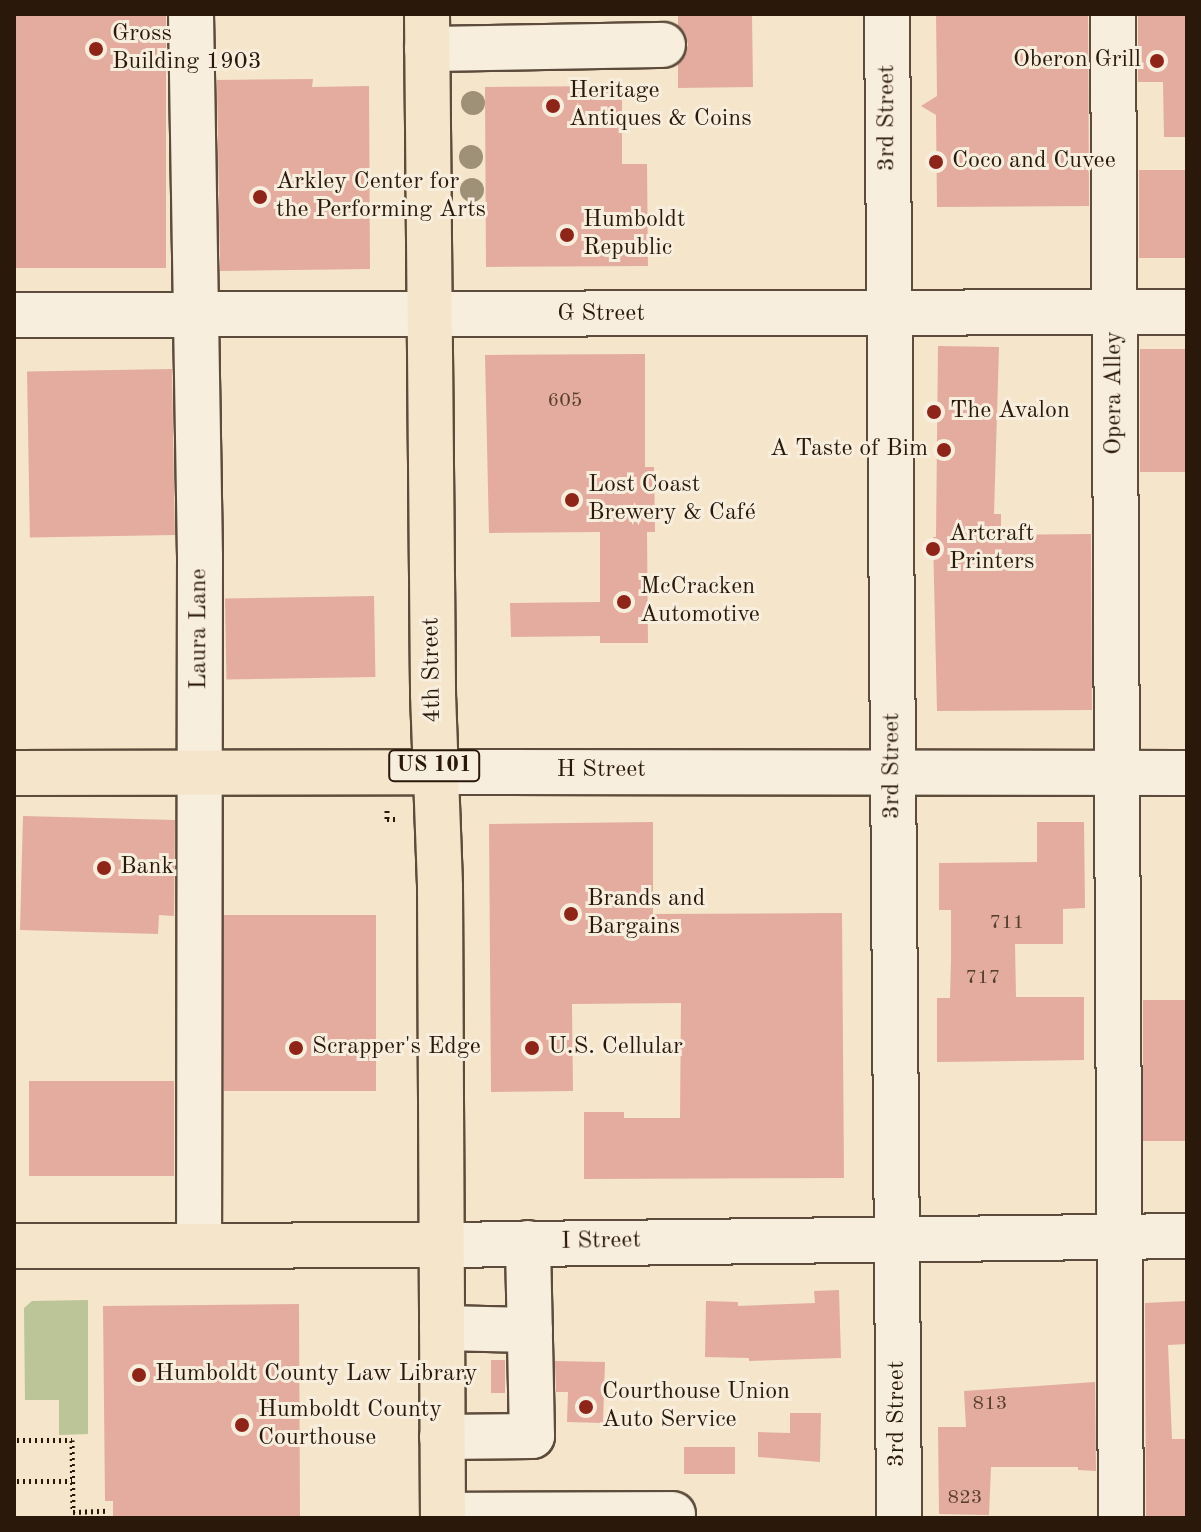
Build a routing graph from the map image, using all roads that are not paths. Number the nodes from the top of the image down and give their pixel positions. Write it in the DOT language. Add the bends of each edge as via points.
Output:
graph roads {
  1 [pos="191,14"];
  2 [pos="887,14"];
  3 [pos="1113,14"];
  4 [pos="427,32"];
  5 [pos="663,45"];
  6 [pos="1187,312"];
  7 [pos="1115,313"];
  8 [pos="14,315"];
  9 [pos="194,315"];
  10 [pos="891,315"];
  11 [pos="429,316"];
  12 [pos="894,771"];
  13 [pos="435,772"];
  14 [pos="14,773"];
  15 [pos="200,773"];
  16 [pos="1118,773"];
  17 [pos="1187,773"];
  18 [pos="1120,1235"];
  19 [pos="1187,1236"];
  20 [pos="897,1240"];
  21 [pos="528,1243"];
  22 [pos="199,1245"];
  23 [pos="441,1245"];
  24 [pos="14,1246"];
  25 [pos="442,1328"];
  26 [pos="530,1330"];
  27 [pos="442,1437"];
  28 [pos="673,1514"];
  29 [pos="443,1516"];
  30 [pos="899,1518"];
  31 [pos="1121,1518"];
  1 -- 9 [label="street, Laura Lane"];
  2 -- 10 [label="street, 3rd Street"];
  3 -- 7 [label="street, Opera Alley"];
  4 -- 5 [label="street"];
  4 -- 11 [label="main road, 4th Street / US 101"];
  6 -- 7 [label="street, G Street"];
  7 -- 10 [label="street, G Street"];
  7 -- 16 [label="street, Opera Alley"];
  8 -- 9 [label="street, G Street"];
  9 -- 11 [label="street, G Street"];
  9 -- 15 [label="street, Laura Lane"];
  10 -- 11 [label="street, G Street"];
  10 -- 12 [label="street, 3rd Street"];
  11 -- 13 [label="main road, 4th Street / US 101"];
  12 -- 13 [label="street, H Street"];
  12 -- 16 [label="street, H Street"];
  12 -- 20 [label="street, 3rd Street"];
  13 -- 15 [label="main road, H Street"];
  13 -- 23 [label="main road, 4th Street / US 101"];
  14 -- 15 [label="main road, H Street"];
  15 -- 22 [label="street, Laura Lane"];
  16 -- 17 [label="street, H Street"];
  16 -- 18 [label="street, Opera Alley"];
  18 -- 19 [label="street, I Street"];
  18 -- 20 [label="street, I Street"];
  18 -- 31 [label="street, Opera Alley"];
  20 -- 21 [label="street, I Street"];
  20 -- 30 [label="street, 3rd Street"];
  21 -- 23 [label="street, I Street"];
  21 -- 26 [label="street"];
  22 -- 23 [label="main road, I Street"];
  22 -- 24 [label="main road, I Street"];
  23 -- 25 [label="main road, 4th Street / US 101"];
  25 -- 26 [label="street"];
  25 -- 27 [label="main road, 4th Street / US 101"];
  26 -- 27 [label="street" via="532,1436"];
  27 -- 29 [label="main road, 4th Street / US 101"];
  28 -- 29 [label="street"];
}
